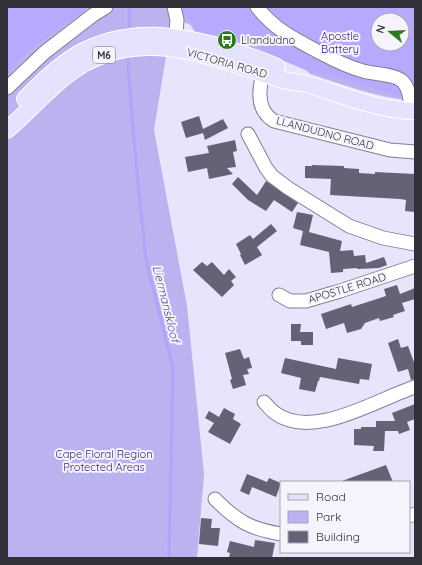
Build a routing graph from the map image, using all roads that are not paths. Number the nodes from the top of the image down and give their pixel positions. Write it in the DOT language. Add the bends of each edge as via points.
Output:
graph roads {
  1 [pos="106,7"];
  2 [pos="174,7"];
  3 [pos="257,7"];
  4 [pos="176,42"];
  5 [pos="265,68"];
  6 [pos="7,88"];
  7 [pos="413,111"];
  8 [pos="7,117"];
  9 [pos="7,130"];
  10 [pos="248,134"];
  11 [pos="415,152"];
  12 [pos="415,244"];
  13 [pos="415,266"];
  14 [pos="279,295"];
  15 [pos="415,387"];
  16 [pos="264,402"];
  17 [pos="215,499"];
  18 [pos="280,534"];
  1 -- 6 [label="street" via="45,52"];
  2 -- 4 [label="street" via="177,20"];
  3 -- 7 [label="street" via="277,28 336,61 352,68 401,80 409,94"];
  4 -- 5 [label="main road, VICTORIA ROAD / M6" via="206,42"];
  4 -- 8 [label="main road, VICTORIA ROAD / M6" via="144,35 94,46 58,68"];
  4 -- 9 [label="main road, VICTORIA ROAD / M6" via="131,48 106,54 86,63 58,84"];
  5 -- 7 [label="main road, VICTORIA ROAD / M6" via="286,71 306,84 374,105"];
  5 -- 11 [label="street, LLANDUDNO ROAD" via="260,93 261,103 265,114 274,121 390,150"];
  10 -- 12 [label="street" via="266,168 288,188 349,226 383,238"];
  13 -- 14 [label="street, APOSTLE ROAD" via="306,301 290,301"];
  15 -- 16 [label="street" via="346,415 310,422 287,419 275,413"];
  17 -- 18 [label="street" via="238,520 252,527"];
}
